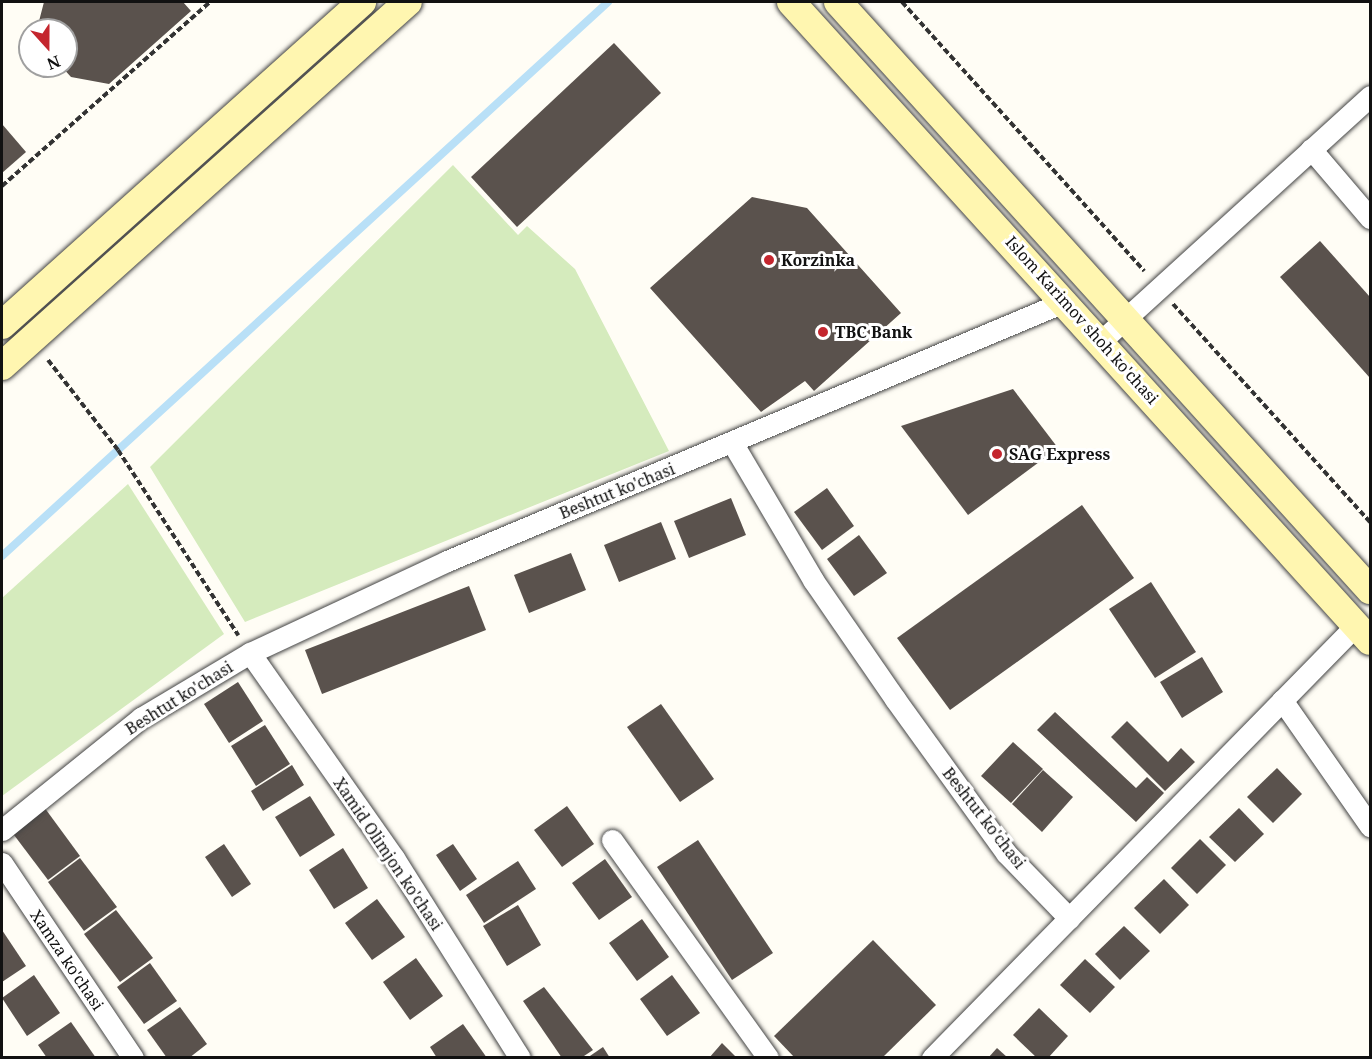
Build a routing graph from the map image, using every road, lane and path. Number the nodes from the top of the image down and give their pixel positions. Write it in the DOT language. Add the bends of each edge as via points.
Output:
graph roads {
  1 [pos="210,2"];
  2 [pos="362,2"];
  3 [pos="408,2"];
  4 [pos="791,2"];
  5 [pos="838,2"];
  6 [pos="902,2"];
  7 [pos="1371,96"];
  8 [pos="1311,149"];
  9 [pos="2,186"];
  10 [pos="1371,218"];
  11 [pos="1158,287"];
  12 [pos="1066,301"];
  13 [pos="1125,318"];
  14 [pos="2,325"];
  15 [pos="1101,341"];
  16 [pos="47,359"];
  17 [pos="2,366"];
  18 [pos="733,444"];
  19 [pos="1371,522"];
  20 [pos="1371,590"];
  21 [pos="1363,633"];
  22 [pos="250,653"];
  23 [pos="1282,700"];
  24 [pos="1371,826"];
  25 [pos="2,830"];
  26 [pos="612,840"];
  27 [pos="2,863"];
  28 [pos="1069,918"];
  29 [pos="133,1058"];
  30 [pos="520,1058"];
  31 [pos="768,1058"];
  32 [pos="932,1058"];
  1 -- 9 [label="path"];
  2 -- 14 [label="main road"];
  3 -- 17 [label="main road"];
  4 -- 12 [label="main road, Islom Karimov shoh ko'chasi"];
  5 -- 13 [label="main road, Islom Karimov shoh ko'chasi"];
  6 -- 11 [label="path"];
  7 -- 8 [label="street"];
  8 -- 10 [label="street"];
  8 -- 11 [label="street"];
  11 -- 13 [label="street"];
  11 -- 19 [label="path"];
  12 -- 15 [label="main road, Islom Karimov shoh ko'chasi"];
  12 -- 18 [label="street"];
  13 -- 15 [label="street"];
  13 -- 20 [label="main road, Islom Karimov shoh ko'chasi"];
  15 -- 21 [label="main road, Islom Karimov shoh ko'chasi"];
  16 -- 22 [label="path" via="118,450"];
  18 -- 22 [label="street, Beshtut ko'chasi" via="447,561"];
  18 -- 28 [label="street, Beshtut ko'chasi" via="813,580 895,699 1006,852"];
  21 -- 23 [label="street"];
  22 -- 25 [label="street, Beshtut ko'chasi" via="141,718"];
  22 -- 30 [label="street, Xamid Olimjon ko'chasi" via="394,858"];
  23 -- 24 [label="street"];
  23 -- 28 [label="street"];
  26 -- 31 [label="street"];
  27 -- 29 [label="street, Xamza ko'chasi"];
  28 -- 32 [label="street"];
}
